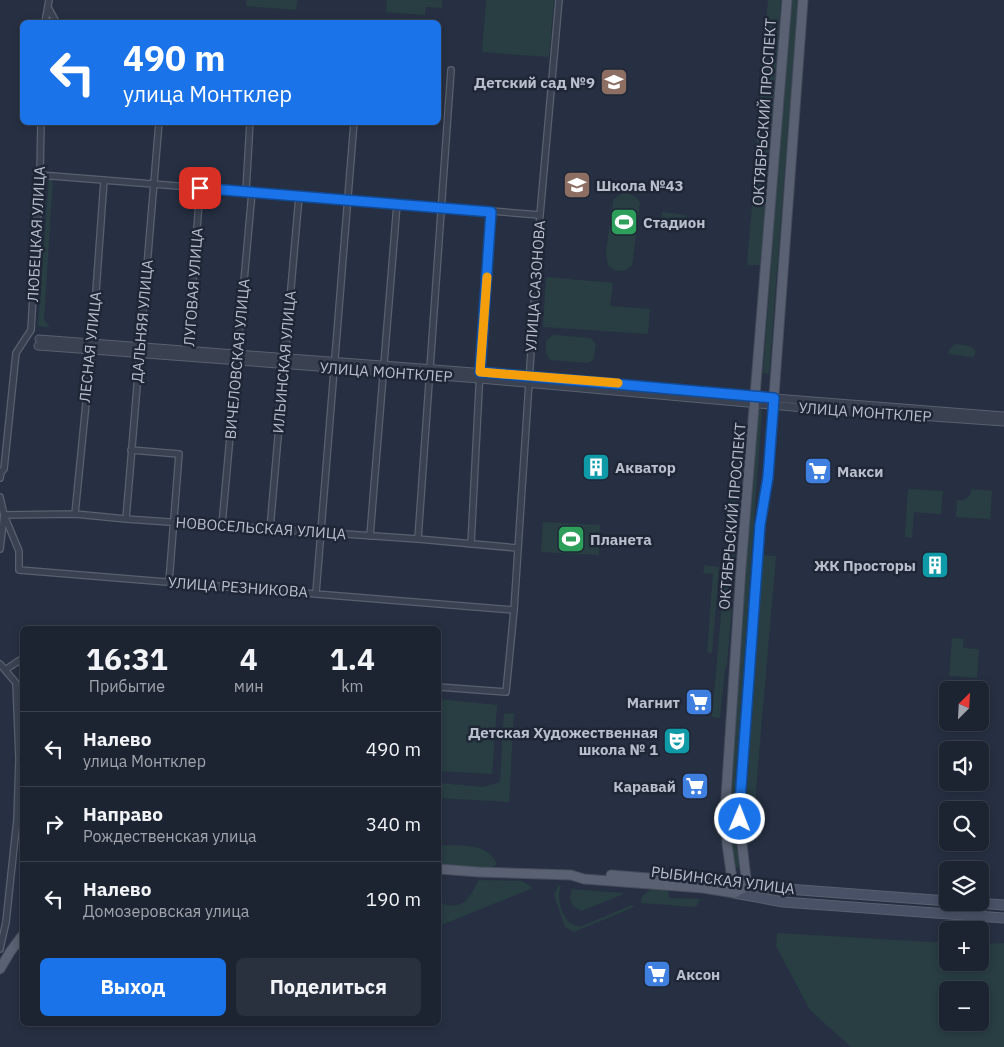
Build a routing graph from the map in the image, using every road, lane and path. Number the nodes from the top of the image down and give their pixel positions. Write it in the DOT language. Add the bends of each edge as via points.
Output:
graph roads {
  1 [pos="49,0"];
  2 [pos="559,0"];
  3 [pos="787,0"];
  4 [pos="803,0"];
  5 [pos="49,9"];
  6 [pos="46,20"];
  7 [pos="55,20"];
  8 [pos="452,70"];
  9 [pos="40,125"];
  10 [pos="159,125"];
  11 [pos="250,125"];
  12 [pos="354,125"];
  13 [pos="40,175"];
  14 [pos="104,180"];
  15 [pos="154,184"];
  16 [pos="200,188"];
  17 [pos="249,192"];
  18 [pos="299,196"];
  19 [pos="348,200"];
  20 [pos="397,204"];
  21 [pos="441,207"];
  22 [pos="491,212"];
  23 [pos="540,215"];
  24 [pos="31,330"];
  25 [pos="38,343"];
  26 [pos="91,346"];
  27 [pos="139,350"];
  28 [pos="188,354"];
  29 [pos="237,357"];
  30 [pos="284,361"];
  31 [pos="333,365"];
  32 [pos="383,369"];
  33 [pos="430,372"];
  34 [pos="480,376"];
  35 [pos="528,380"];
  36 [pos="755,400"];
  37 [pos="773,401"];
  38 [pos="1004,416"];
  39 [pos="1004,422"];
  40 [pos="131,450"];
  41 [pos="0,478"];
  42 [pos="0,497"];
  43 [pos="75,514"];
  44 [pos="4,516"];
  45 [pos="126,519"];
  46 [pos="174,522"];
  47 [pos="222,525"];
  48 [pos="270,529"];
  49 [pos="320,532"];
  50 [pos="370,536"];
  51 [pos="418,539"];
  52 [pos="471,544"];
  53 [pos="517,548"];
  54 [pos="0,549"];
  55 [pos="169,582"];
  56 [pos="316,593"];
  57 [pos="514,610"];
  58 [pos="20,660"];
  59 [pos="0,664"];
  60 [pos="5,670"];
  61 [pos="441,687"];
  62 [pos="441,869"];
  63 [pos="747,886"];
  64 [pos="733,889"];
  65 [pos="939,900"];
  66 [pos="989,904"];
  67 [pos="1004,905"];
  68 [pos="1004,918"];
  69 [pos="0,928"];
  70 [pos="3,934"];
  71 [pos="20,939"];
  72 [pos="0,949"];
  73 [pos="0,969"];
  1 -- 5 [label="street"];
  2 -- 23 [label="street, УЛИЦА САЗОНОВА"];
  3 -- 36 [label="main road, ОКТЯБРЬСКИЙ ПРОСПЕКТ"];
  4 -- 37 [label="main road, ОКТЯБРЬСКИЙ ПРОСПЕКТ"];
  5 -- 6 [label="street"];
  5 -- 7 [label="street"];
  8 -- 21 [label="street"];
  9 -- 13 [label="street, ЛЮБЕЦКАЯ УЛИЦА"];
  10 -- 15 [label="street, ДАЛЬНЯЯ УЛИЦА"];
  11 -- 17 [label="street, ВИЧЕЛОВСКАЯ УЛИЦА"];
  12 -- 19 [label="street"];
  13 -- 14 [label="street"];
  13 -- 24 [label="street, ЛЮБЕЦКАЯ УЛИЦА"];
  14 -- 15 [label="street"];
  14 -- 26 [label="street, ЛЕСНАЯ УЛИЦА"];
  15 -- 16 [label="street"];
  15 -- 27 [label="street, ДАЛЬНЯЯ УЛИЦА"];
  16 -- 17 [label="street"];
  16 -- 28 [label="street, ЛУГОВАЯ УЛИЦА"];
  17 -- 18 [label="street"];
  17 -- 29 [label="street, ВИЧЕЛОВСКАЯ УЛИЦА"];
  18 -- 19 [label="street"];
  18 -- 30 [label="street, ИЛЬИНСКАЯ УЛИЦА"];
  19 -- 20 [label="street"];
  19 -- 31 [label="street"];
  20 -- 21 [label="street"];
  20 -- 32 [label="street"];
  21 -- 22 [label="street"];
  21 -- 33 [label="street"];
  22 -- 23 [label="street"];
  22 -- 34 [label="street"];
  23 -- 35 [label="street, УЛИЦА САЗОНОВА"];
  24 -- 25 [label="street"];
  24 -- 41 [label="street, ЛЮБЕЦКАЯ УЛИЦА" via="16,353 4,470 0,472"];
  25 -- 26 [label="street, УЛИЦА МОНТКЛЕР"];
  26 -- 27 [label="street, УЛИЦА МОНТКЛЕР"];
  26 -- 43 [label="street, ЛЕСНАЯ УЛИЦА"];
  27 -- 28 [label="street, УЛИЦА МОНТКЛЕР"];
  27 -- 40 [label="street, ДАЛЬНЯЯ УЛИЦА"];
  28 -- 29 [label="street, УЛИЦА МОНТКЛЕР"];
  29 -- 30 [label="street, УЛИЦА МОНТКЛЕР"];
  29 -- 47 [label="street, ВИЧЕЛОВСКАЯ УЛИЦА"];
  30 -- 31 [label="street, УЛИЦА МОНТКЛЕР"];
  30 -- 48 [label="street, ИЛЬИНСКАЯ УЛИЦА"];
  31 -- 32 [label="street, УЛИЦА МОНТКЛЕР"];
  31 -- 49 [label="street"];
  32 -- 33 [label="street, УЛИЦА МОНТКЛЕР"];
  32 -- 50 [label="street"];
  33 -- 34 [label="street, УЛИЦА МОНТКЛЕР"];
  33 -- 51 [label="street"];
  34 -- 35 [label="street, УЛИЦА МОНТКЛЕР"];
  34 -- 52 [label="street"];
  35 -- 36 [label="street, УЛИЦА МОНТКЛЕР"];
  35 -- 53 [label="street, УЛИЦА САЗОНОВА"];
  36 -- 37 [label="street, УЛИЦА МОНТКЛЕР"];
  36 -- 64 [label="main road, ОКТЯБРЬСКИЙ ПРОСПЕКТ" via="726,796 726,830"];
  37 -- 38 [label="street, УЛИЦА МОНТКЛЕР"];
  37 -- 39 [label="street, УЛИЦА МОНТКЛЕР"];
  37 -- 63 [label="main road, ОКТЯБРЬСКИЙ ПРОСПЕКТ" via="768,477 760,525 740,801"];
  40 -- 45 [label="street, ДАЛЬНЯЯ УЛИЦА"];
  40 -- 46 [label="street" via="179,454"];
  42 -- 44 [label="street"];
  43 -- 44 [label="street, НОВОСЕЛЬСКАЯ УЛИЦА"];
  43 -- 45 [label="street, НОВОСЕЛЬСКАЯ УЛИЦА"];
  44 -- 54 [label="street"];
  44 -- 55 [label="street, УЛИЦА РЕЗНИКОВА" via="19,551 19,570"];
  45 -- 46 [label="street, НОВОСЕЛЬСКАЯ УЛИЦА"];
  46 -- 47 [label="street, НОВОСЕЛЬСКАЯ УЛИЦА"];
  46 -- 55 [label="street"];
  47 -- 48 [label="street, НОВОСЕЛЬСКАЯ УЛИЦА"];
  48 -- 49 [label="street, НОВОСЕЛЬСКАЯ УЛИЦА"];
  49 -- 50 [label="street, НОВОСЕЛЬСКАЯ УЛИЦА"];
  49 -- 56 [label="street"];
  50 -- 51 [label="street, НОВОСЕЛЬСКАЯ УЛИЦА"];
  51 -- 52 [label="street, НОВОСЕЛЬСКАЯ УЛИЦА"];
  52 -- 53 [label="street, НОВОСЕЛЬСКАЯ УЛИЦА"];
  53 -- 57 [label="street, УЛИЦА САЗОНОВА"];
  55 -- 56 [label="street, УЛИЦА РЕЗНИКОВА"];
  56 -- 57 [label="street, УЛИЦА РЕЗНИКОВА"];
  57 -- 61 [label="street, УЛИЦА САЗОНОВА" via="506,692"];
  58 -- 60 [label="street"];
  59 -- 60 [label="street"];
  60 -- 70 [label="street" via="16,683 19,759 17,819"];
  62 -- 64 [label="main road, РЫБИНСКАЯ УЛИЦА"];
  63 -- 64 [label="main road"];
  63 -- 65 [label="main road"];
  64 -- 68 [label="main road, РЫБИНСКАЯ УЛИЦА" via="783,902"];
  66 -- 67 [label="main road"];
  69 -- 70 [label="street"];
  70 -- 72 [label="street"];
  71 -- 73 [label="main road"];
}
